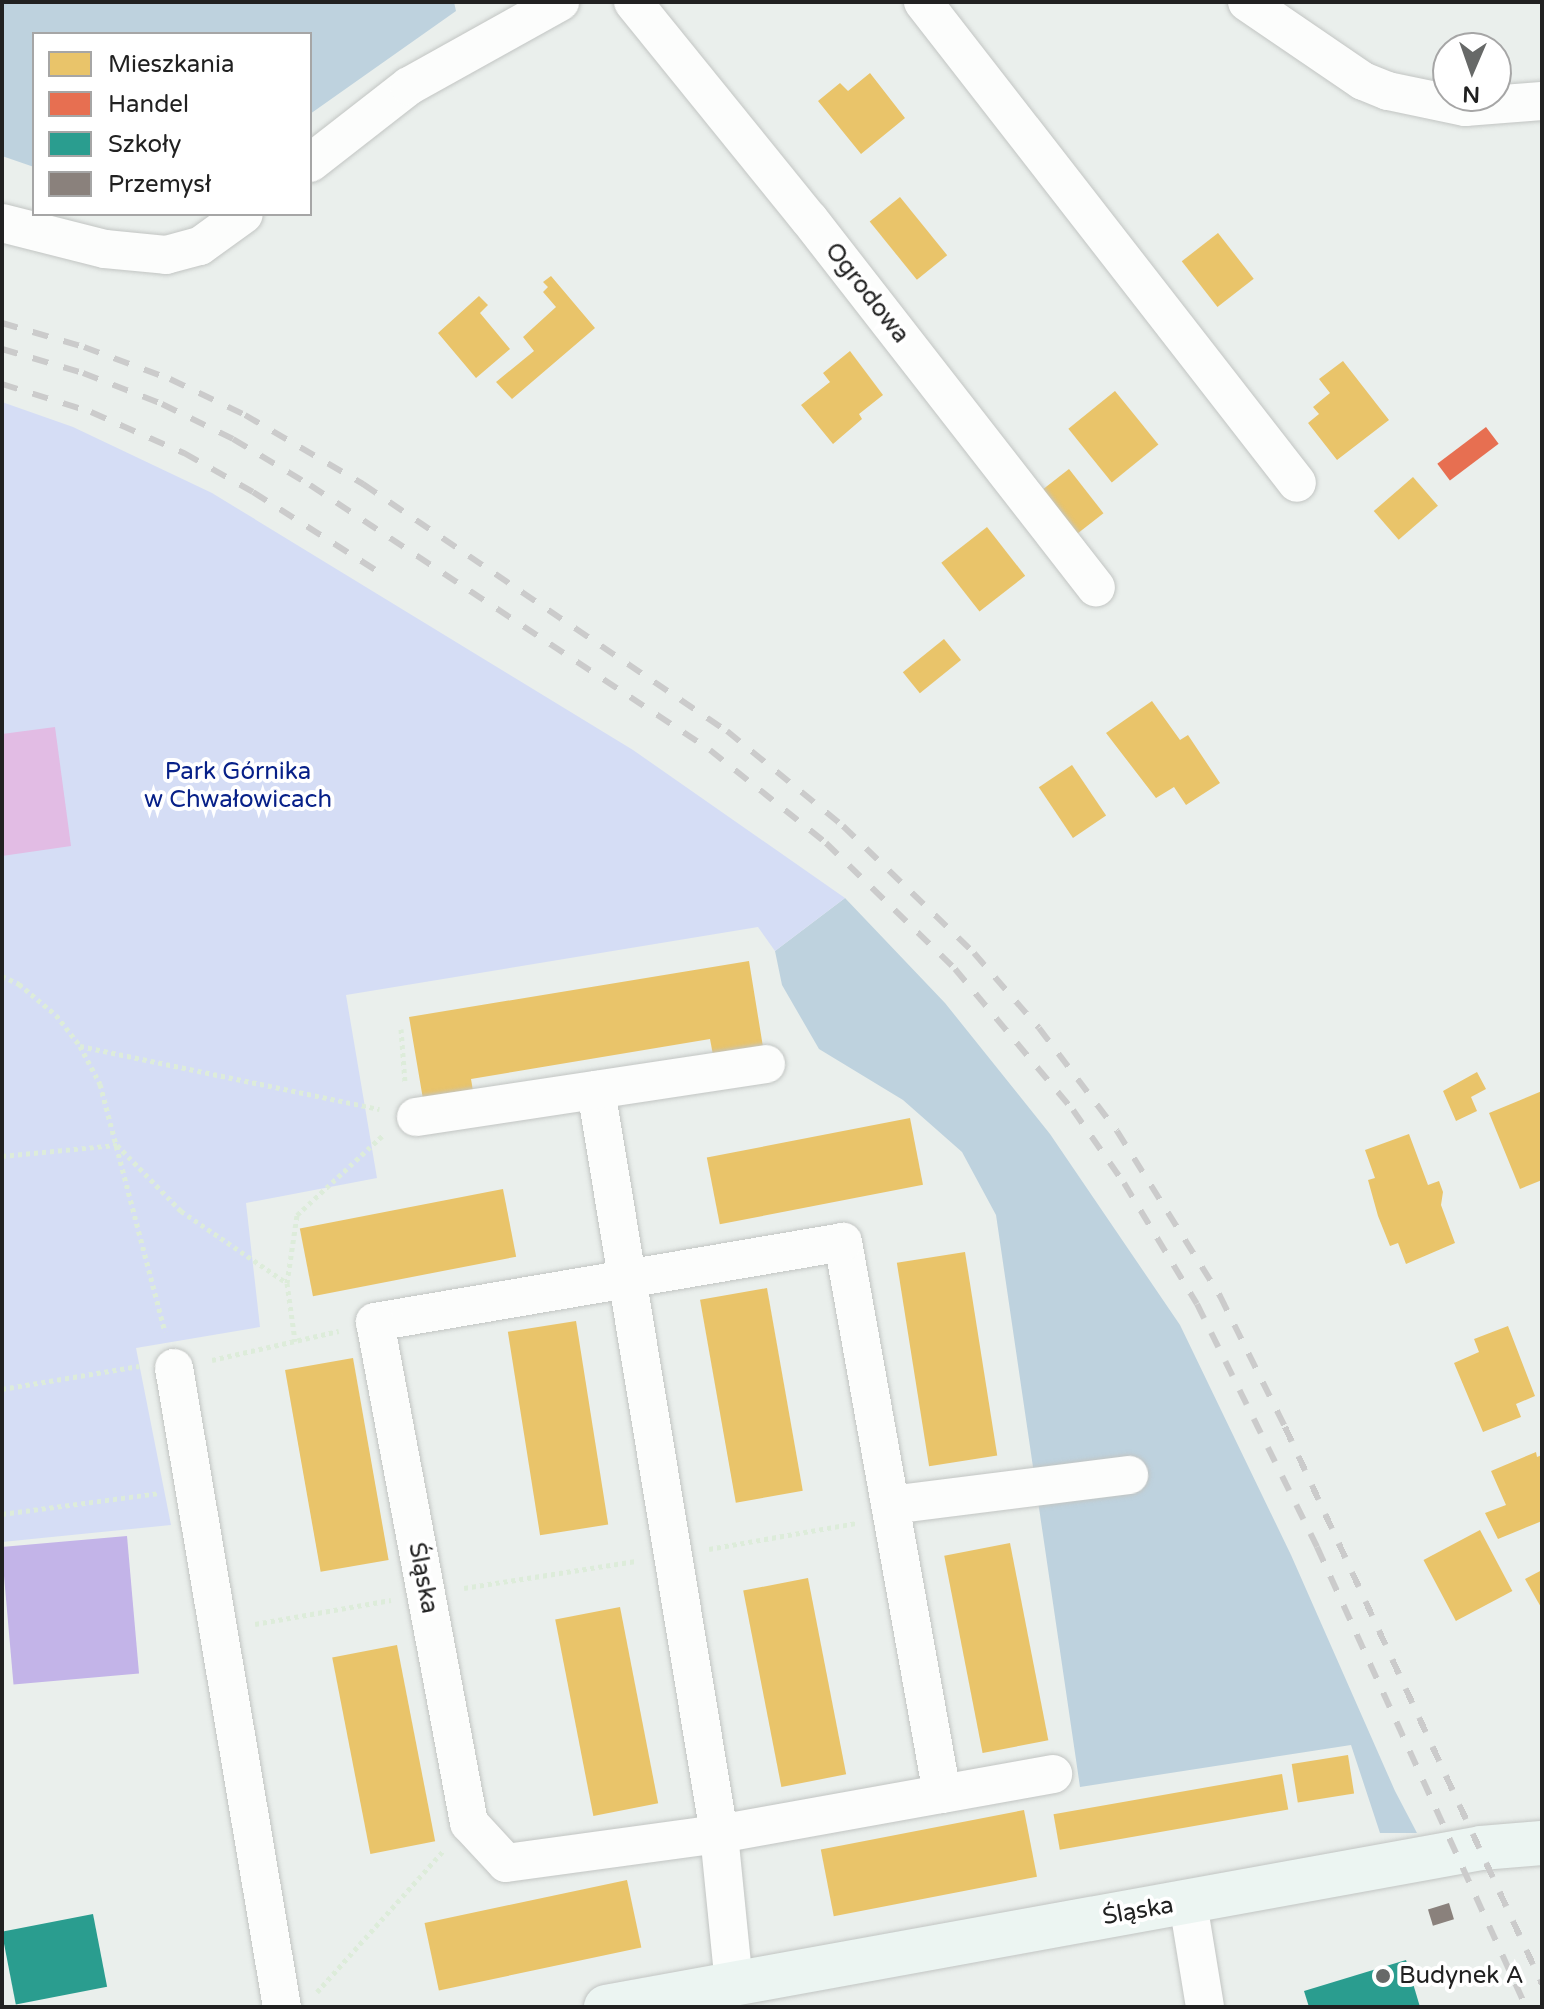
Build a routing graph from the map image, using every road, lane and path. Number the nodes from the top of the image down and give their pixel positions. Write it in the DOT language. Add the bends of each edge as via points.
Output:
graph roads {
  1 [pos="560,2"];
  2 [pos="633,2"];
  3 [pos="923,2"];
  4 [pos="1247,2"];
  5 [pos="1542,101"];
  6 [pos="312,161"];
  7 [pos="241,216"];
  8 [pos="2,223"];
  9 [pos="1297,483"];
  10 [pos="1096,588"];
  11 [pos="2,976"];
  12 [pos="401,1029"];
  13 [pos="80,1046"];
  14 [pos="766,1064"];
  15 [pos="596,1090"];
  16 [pos="412,1116"];
  17 [pos="117,1145"];
  18 [pos="2,1156"];
  19 [pos="628,1276"];
  20 [pos="287,1283"];
  21 [pos="375,1322"];
  22 [pos="295,1341"];
  23 [pos="174,1368"];
  24 [pos="2,1389"];
  25 [pos="1129,1475"];
  26 [pos="192,1489"];
  27 [pos="892,1511"];
  28 [pos="2,1514"];
  29 [pos="673,1555"];
  30 [pos="426,1594"];
  31 [pos="218,1630"];
  32 [pos="1053,1774"];
  33 [pos="942,1794"];
  34 [pos="469,1823"];
  35 [pos="719,1834"];
  36 [pos="1542,1843"];
  37 [pos="1188,1903"];
  38 [pos="734,1985"];
  39 [pos="282,2006"];
  40 [pos="606,2007"];
  41 [pos="1205,2007"];
  1 -- 6 [label="street" via="409,86"];
  2 -- 10 [label="street, Ogrodowa"];
  3 -- 9 [label="street"];
  4 -- 5 [label="street" via="1363,81 1388,91 1465,107"];
  7 -- 8 [label="street" via="200,246 166,255 105,249"];
  11 -- 13 [label="path" via="56,1015"];
  12 -- 16 [label="path"];
  13 -- 16 [label="path"];
  13 -- 17 [label="path" via="100,1084"];
  14 -- 15 [label="street"];
  15 -- 16 [label="street"];
  15 -- 19 [label="street"];
  16 -- 20 [label="path" via="297,1215"];
  17 -- 18 [label="path"];
  17 -- 20 [label="path" via="181,1211"];
  17 -- 23 [label="path"];
  19 -- 21 [label="street"];
  19 -- 27 [label="street" via="843,1242"];
  19 -- 29 [label="street"];
  20 -- 22 [label="path"];
  21 -- 22 [label="path"];
  21 -- 30 [label="street, Śląska"];
  22 -- 23 [label="path"];
  23 -- 24 [label="path" via="142,1365"];
  23 -- 26 [label="street"];
  25 -- 27 [label="street"];
  26 -- 28 [label="path"];
  26 -- 31 [label="street"];
  27 -- 29 [label="path"];
  27 -- 33 [label="street"];
  29 -- 30 [label="path"];
  29 -- 35 [label="street"];
  30 -- 31 [label="path"];
  30 -- 34 [label="street, Śląska"];
  31 -- 39 [label="street"];
  32 -- 33 [label="street"];
  33 -- 35 [label="street"];
  34 -- 35 [label="street" via="506,1863"];
  34 -- 39 [label="path" via="311,1999"];
  35 -- 38 [label="street"];
  36 -- 37 [label="street, Śląska" via="1481,1848"];
  37 -- 38 [label="street, Śląska"];
  37 -- 41 [label="street"];
  38 -- 40 [label="street, Śląska"];
}
